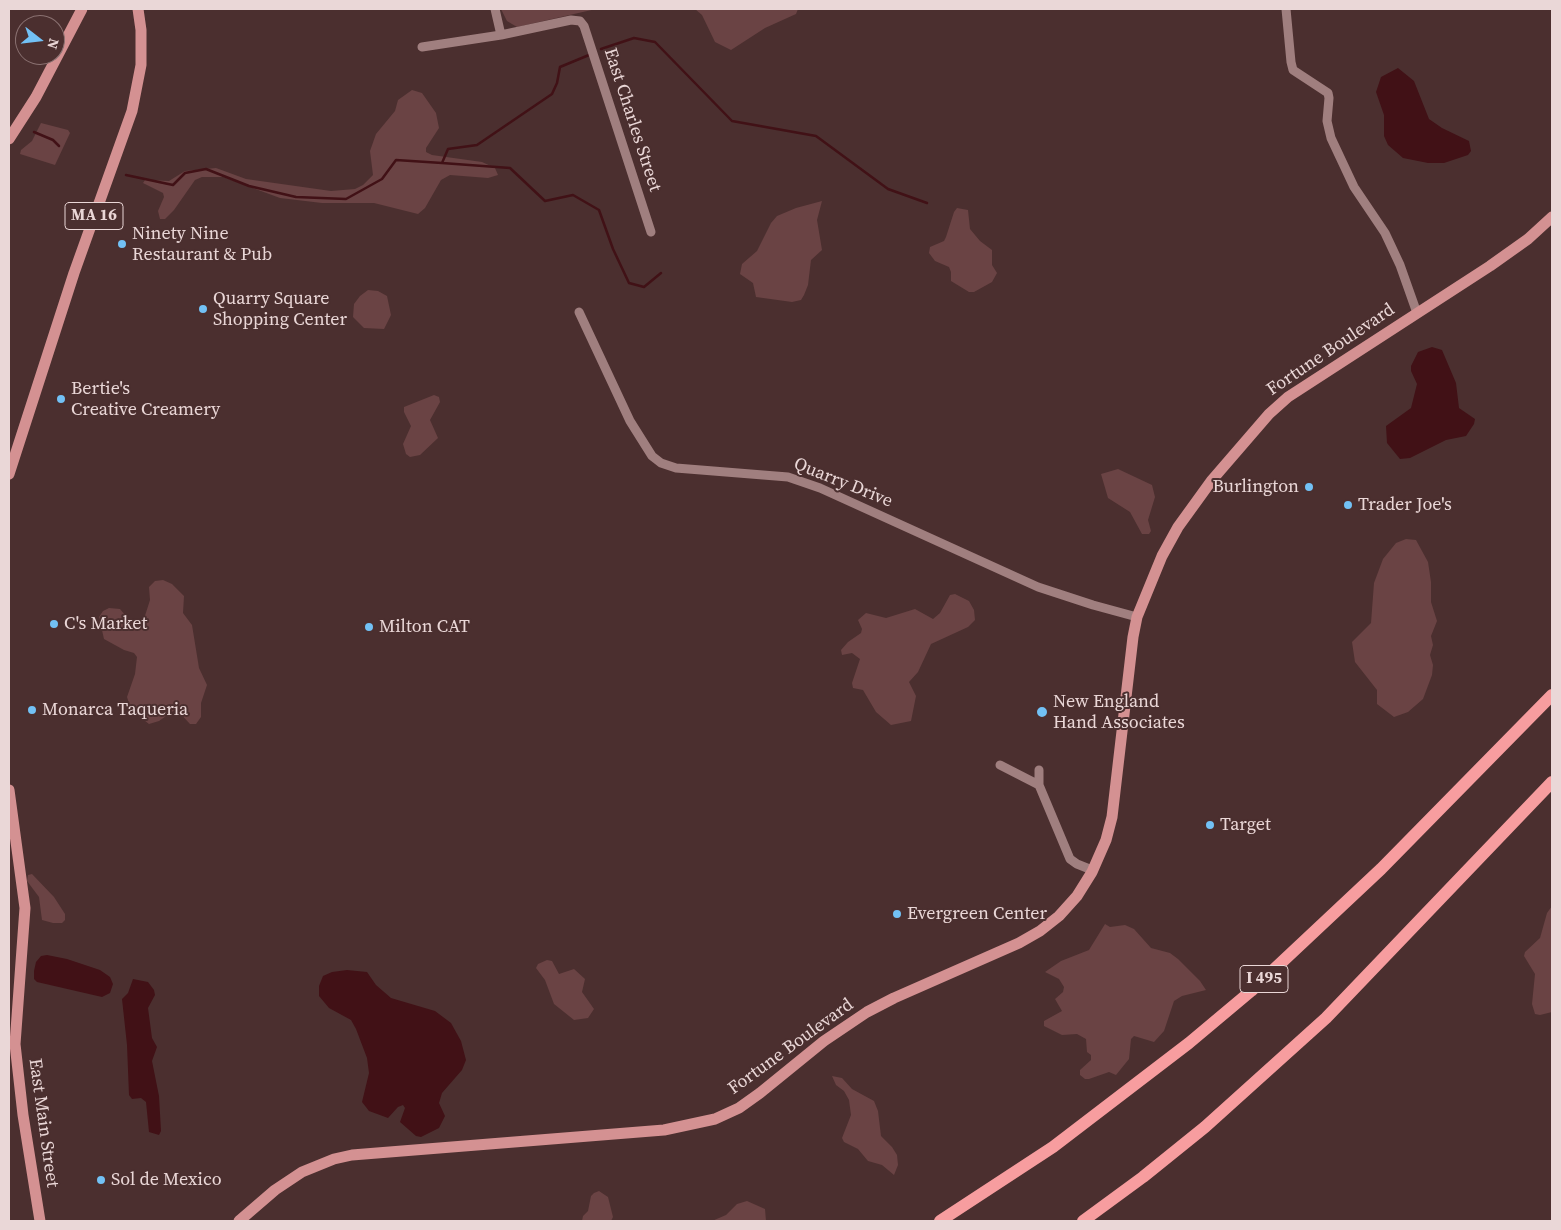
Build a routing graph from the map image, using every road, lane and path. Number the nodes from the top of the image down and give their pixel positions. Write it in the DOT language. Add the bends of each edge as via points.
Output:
graph roads {
  1 [pos="78,9"];
  2 [pos="82,9"];
  3 [pos="138,9"];
  4 [pos="495,9"];
  5 [pos="1286,9"];
  6 [pos="69,32"];
  7 [pos="501,35"];
  8 [pos="422,47"];
  9 [pos="9,139"];
  10 [pos="1552,217"];
  11 [pos="652,232"];
  12 [pos="579,312"];
  13 [pos="1417,313"];
  14 [pos="9,474"];
  15 [pos="1137,617"];
  16 [pos="1552,695"];
  17 [pos="1000,765"];
  18 [pos="1039,770"];
  19 [pos="1552,782"];
  20 [pos="1039,785"];
  21 [pos="9,790"];
  22 [pos="1092,870"];
  23 [pos="40,1221"];
  24 [pos="240,1221"];
  25 [pos="940,1221"];
  26 [pos="1084,1221"];
  1 -- 6 [label="main road"];
  2 -- 6 [label="main road"];
  3 -- 14 [label="main road, MA 16" via="142,56 133,106 75,268"];
  4 -- 7 [label="street"];
  5 -- 13 [label="street" via="1290,62 1294,70 1328,93 1327,121 1331,138 1354,187 1385,233"];
  6 -- 9 [label="main road" via="36,97"];
  7 -- 8 [label="street"];
  7 -- 11 [label="street, East Charles Street" via="571,20 584,26"];
  10 -- 13 [label="main road, Fortune Boulevard" via="1528,239"];
  12 -- 15 [label="street, Quarry Drive" via="630,420 652,456 661,463 676,468 788,477 820,488 1038,587"];
  13 -- 15 [label="main road, Fortune Boulevard" via="1318,376 1269,414 1212,480 1178,527 1162,556"];
  15 -- 22 [label="main road, Fortune Boulevard" via="1112,817 1106,840"];
  16 -- 25 [label="highway, I 495" via="1381,869 1251,991 1190,1043 1060,1142"];
  17 -- 20 [label="street"];
  18 -- 20 [label="street"];
  19 -- 26 [label="highway" via="1326,1018 1205,1127"];
  20 -- 22 [label="street" via="1070,858"];
  21 -- 23 [label="main road, East Main Street" via="25,908 15,1044"];
  22 -- 24 [label="main road, Fortune Boulevard" via="1059,916 1040,931 867,1012 824,1041 760,1094 715,1119 664,1130 352,1155 296,1176"];
}
